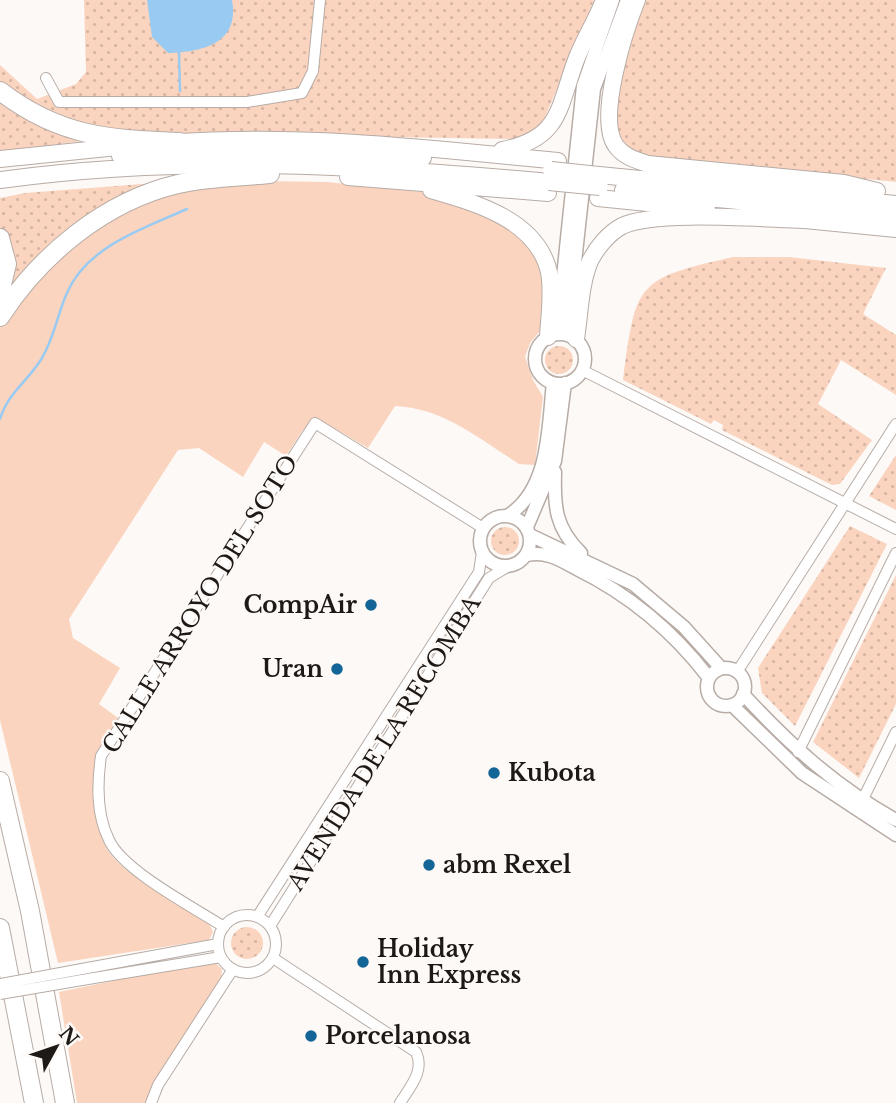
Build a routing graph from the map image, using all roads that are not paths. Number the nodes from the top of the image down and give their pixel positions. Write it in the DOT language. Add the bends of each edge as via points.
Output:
graph roads {
  1 [pos="320,0"];
  2 [pos="604,0"];
  3 [pos="613,0"];
  4 [pos="627,0"];
  5 [pos="637,0"];
  6 [pos="46,78"];
  7 [pos="0,91"];
  8 [pos="180,142"];
  9 [pos="380,143"];
  10 [pos="0,159"];
  11 [pos="0,167"];
  12 [pos="270,174"];
  13 [pos="552,176"];
  14 [pos="346,177"];
  15 [pos="0,180"];
  16 [pos="600,181"];
  17 [pos="0,189"];
  18 [pos="877,191"];
  19 [pos="896,193"];
  20 [pos="896,204"];
  21 [pos="896,216"];
  22 [pos="803,219"];
  23 [pos="896,229"];
  24 [pos="0,238"];
  25 [pos="0,293"];
  26 [pos="0,317"];
  27 [pos="562,336"];
  28 [pos="582,370"];
  29 [pos="559,383"];
  30 [pos="896,425"];
  31 [pos="555,461"];
  32 [pos="845,503"];
  33 [pos="507,516"];
  34 [pos="483,528"];
  35 [pos="896,529"];
  36 [pos="528,531"];
  37 [pos="482,552"];
  38 [pos="896,553"];
  39 [pos="527,555"];
  40 [pos="588,561"];
  41 [pos="507,567"];
  42 [pos="721,668"];
  43 [pos="737,672"];
  44 [pos="709,678"];
  45 [pos="743,694"];
  46 [pos="732,705"];
  47 [pos="896,732"];
  48 [pos="798,752"];
  49 [pos="0,781"];
  50 [pos="862,801"];
  51 [pos="896,820"];
  52 [pos="896,835"];
  53 [pos="257,917"];
  54 [pos="270,926"];
  55 [pos="225,927"];
  56 [pos="0,928"];
  57 [pos="218,944"];
  58 [pos="221,957"];
  59 [pos="273,958"];
  60 [pos="233,969"];
  61 [pos="82,974"];
  62 [pos="0,984"];
  63 [pos="0,994"];
  64 [pos="34,1103"];
  65 [pos="65,1103"];
  66 [pos="152,1103"];
  67 [pos="400,1103"];
  1 -- 6 [label="street" via="313,71 302,93 247,102 59,102"];
  2 -- 9 [label="highway" via="555,120 533,141 501,150"];
  3 -- 27 [label="street" via="583,86"];
  4 -- 27 [label="street" via="594,89"];
  5 -- 18 [label="highway" via="608,120 612,140 624,154 648,164 844,183"];
  7 -- 8 [label="highway" via="42,119 76,133"];
  8 -- 9 [label="highway"];
  8 -- 10 [label="highway"];
  9 -- 13 [label="highway"];
  11 -- 13 [label="highway" via="126,156 267,152 412,157"];
  12 -- 14 [label="highway"];
  12 -- 17 [label="highway"];
  12 -- 26 [label="highway" via="176,184 123,206 83,229 42,263"];
  13 -- 14 [label="highway"];
  13 -- 15 [label="highway" via="265,164 129,168"];
  13 -- 16 [label="highway, bridge"];
  13 -- 16 [label="highway"];
  14 -- 27 [label="highway" via="376,185 428,189 501,215 522,229 538,248 548,271"];
  16 -- 18 [label="highway"];
  16 -- 20 [label="highway"];
  16 -- 21 [label="highway"];
  16 -- 22 [label="highway"];
  18 -- 19 [label="highway"];
  22 -- 23 [label="highway"];
  22 -- 27 [label="highway" via="654,218 622,226 599,246 591,260"];
  24 -- 25 [label="highway" via="7,264"];
  27 -- 28 [label="street" via="584,353"];
  27 -- 29 [label="street" via="537,349 536,365 545,379"];
  28 -- 29 [label="street"];
  28 -- 32 [label="street"];
  29 -- 31 [label="street"];
  29 -- 33 [label="street" via="542,464 526,500"];
  30 -- 32 [label="street"];
  31 -- 36 [label="street"];
  31 -- 40 [label="street" via="553,507 557,521"];
  32 -- 35 [label="street"];
  32 -- 43 [label="street"];
  33 -- 34 [label="street" via="493,518"];
  33 -- 36 [label="street"];
  34 -- 37 [label="street"];
  34 -- 55 [label="street, CALLE ARROYO DEL SOTO" via="315,423 101,756 97,790 109,841 126,863"];
  36 -- 39 [label="street"];
  36 -- 40 [label="street"];
  37 -- 41 [label="street" via="493,563"];
  37 -- 53 [label="street, AVENIDA DE LA RECOMBA" via="479,572"];
  38 -- 48 [label="street"];
  39 -- 41 [label="street"];
  39 -- 44 [label="street" via="548,554 613,587 659,622"];
  40 -- 42 [label="street" via="633,584 684,627"];
  41 -- 54 [label="street, AVENIDA DE LA RECOMBA" via="489,578"];
  42 -- 43 [label="street"];
  42 -- 44 [label="street"];
  43 -- 45 [label="street" via="744,682"];
  44 -- 46 [label="street" via="708,691 714,701"];
  45 -- 46 [label="street"];
  45 -- 48 [label="street"];
  46 -- 52 [label="street" via="802,773"];
  47 -- 50 [label="street"];
  48 -- 50 [label="street"];
  49 -- 65 [label="highway" via="30,911"];
  50 -- 51 [label="street"];
  53 -- 54 [label="street"];
  53 -- 55 [label="street" via="238,917"];
  54 -- 59 [label="street" via="276,940"];
  55 -- 57 [label="street"];
  56 -- 64 [label="highway"];
  57 -- 58 [label="street"];
  57 -- 61 [label="street"];
  58 -- 60 [label="street"];
  58 -- 61 [label="street"];
  59 -- 60 [label="street" via="255,972"];
  59 -- 67 [label="street" via="416,1052 418,1075"];
  60 -- 66 [label="street" via="158,1085"];
  61 -- 62 [label="street, bridge"];
  61 -- 63 [label="street, bridge"];
}
